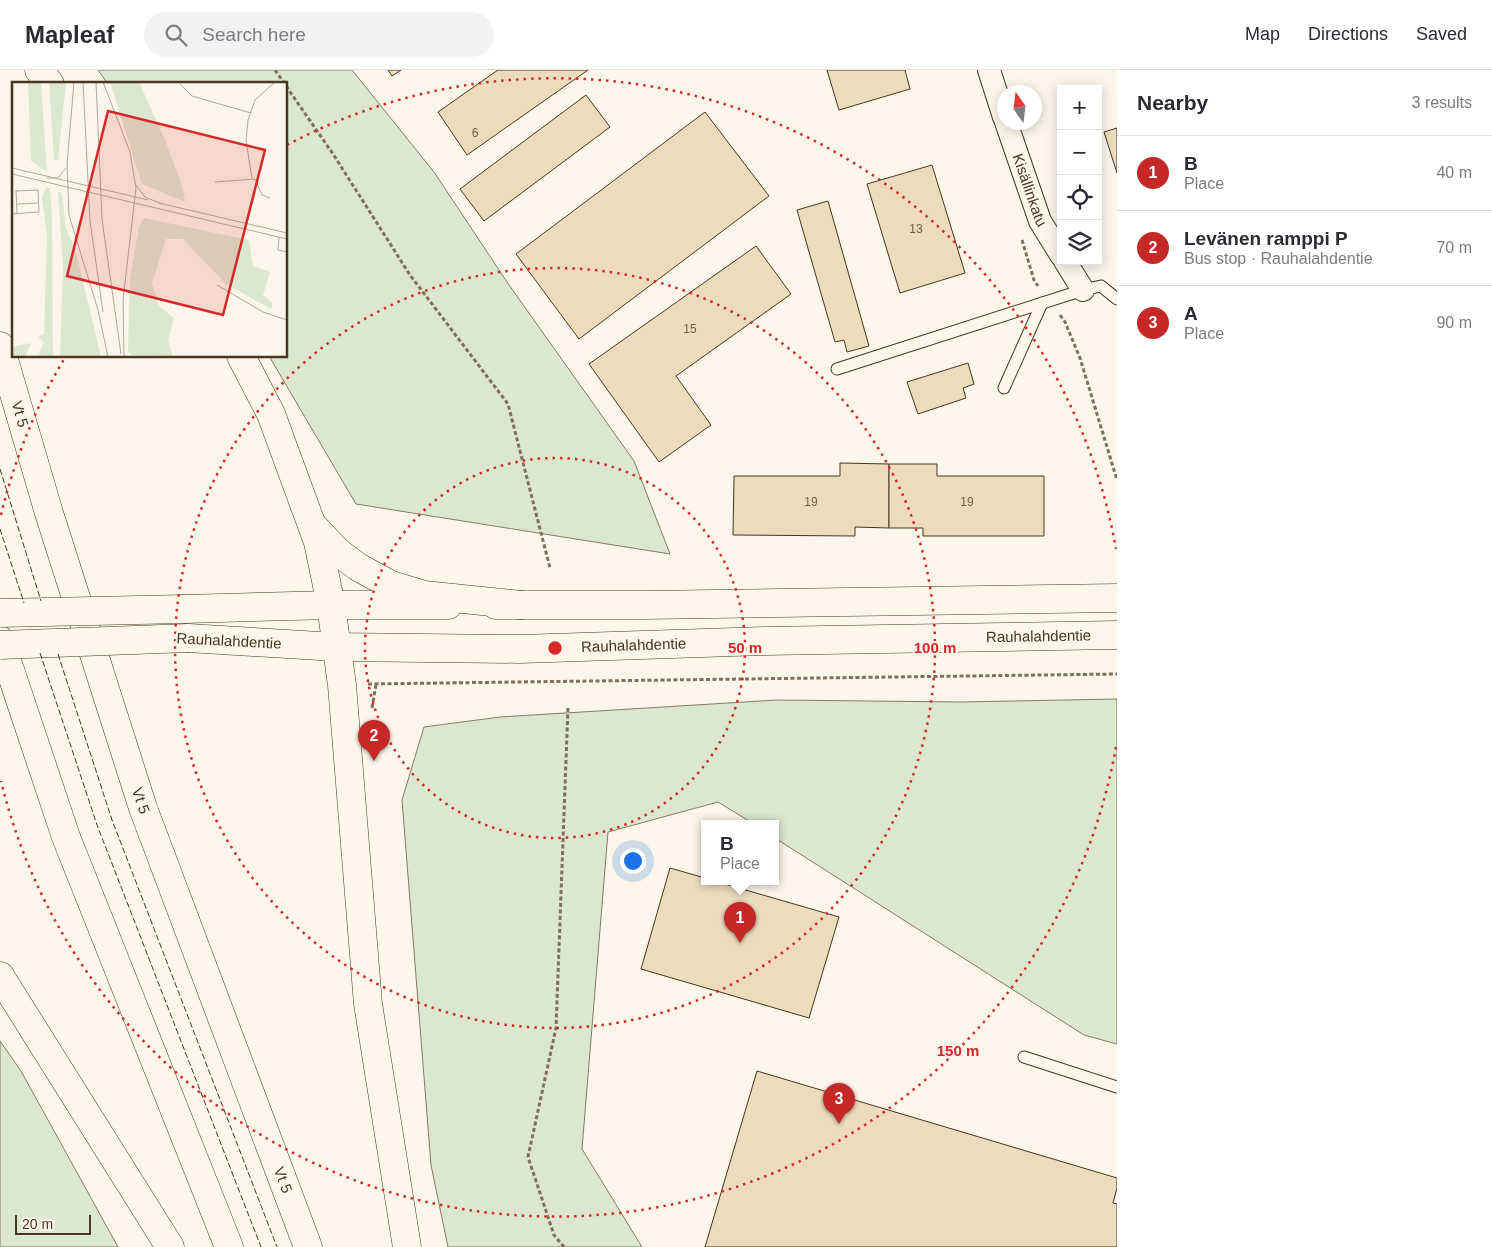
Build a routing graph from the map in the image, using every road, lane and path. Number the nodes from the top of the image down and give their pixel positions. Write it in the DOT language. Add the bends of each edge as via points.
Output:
graph roads {
  1 [pos="39,70"];
  2 [pos="275,70"];
  3 [pos="989,70"];
  4 [pos="48,82"];
  5 [pos="283,82"];
  6 [pos="288,89"];
  7 [pos="997,95"];
  8 [pos="1009,130"];
  9 [pos="1019,232"];
  10 [pos="1057,248"];
  11 [pos="1067,265"];
  12 [pos="1083,290"];
  13 [pos="1117,299"];
  14 [pos="1046,302"];
  15 [pos="0,346"];
  16 [pos="242,358"];
  17 [pos="837,369"];
  18 [pos="1004,388"];
  19 [pos="1117,480"];
  20 [pos="311,523"];
  21 [pos="550,568"];
  22 [pos="1117,598"];
  23 [pos="331,605"];
  24 [pos="521,605"];
  25 [pos="0,613"];
  26 [pos="1117,635"];
  27 [pos="0,640"];
  28 [pos="0,645"];
  29 [pos="336,647"];
  30 [pos="1117,674"];
  31 [pos="342,685"];
  32 [pos="568,707"];
  33 [pos="0,976"];
  34 [pos="1024,1057"];
  35 [pos="1117,1087"];
  36 [pos="170,1247"];
  37 [pos="229,1247"];
  38 [pos="308,1247"];
  39 [pos="407,1247"];
  40 [pos="564,1247"];
  1 -- 4 [label="main road"];
  2 -- 5 [label="path"];
  3 -- 7 [label="street"];
  6 -- 21 [label="path" via="410,275 508,404"];
  8 -- 10 [label="street, Kisällinkatu" via="1040,221"];
  9 -- 14 [label="path" via="1034,280"];
  11 -- 12 [label="street"];
  12 -- 13 [label="lane" via="1101,286"];
  12 -- 14 [label="lane"];
  14 -- 17 [label="lane"];
  14 -- 18 [label="lane"];
  14 -- 19 [label="path" via="1065,322 1080,358"];
  15 -- 38 [label="main road, Vt 5" via="49,513 143,808"];
  16 -- 20 [label="main road" via="271,414"];
  20 -- 23 [label="main road"];
  20 -- 24 [label="main road" via="338,552 391,585 424,595"];
  22 -- 24 [label="main road, Rauhalahdentie"];
  23 -- 24 [label="main road, Rauhalahdentie"];
  23 -- 25 [label="main road, Rauhalahdentie, bridge"];
  23 -- 29 [label="main road"];
  26 -- 29 [label="main road, Rauhalahdentie" via="520,649"];
  27 -- 37 [label="main road" via="66,837"];
  28 -- 29 [label="main road, Rauhalahdentie, bridge" via="188,638"];
  29 -- 31 [label="main road"];
  30 -- 31 [label="path"];
  31 -- 39 [label="main road" via="368,1004"];
  32 -- 40 [label="path" via="556,1028 528,1156 554,1235"];
  33 -- 36 [label="main road"];
  34 -- 35 [label="lane"];
}
